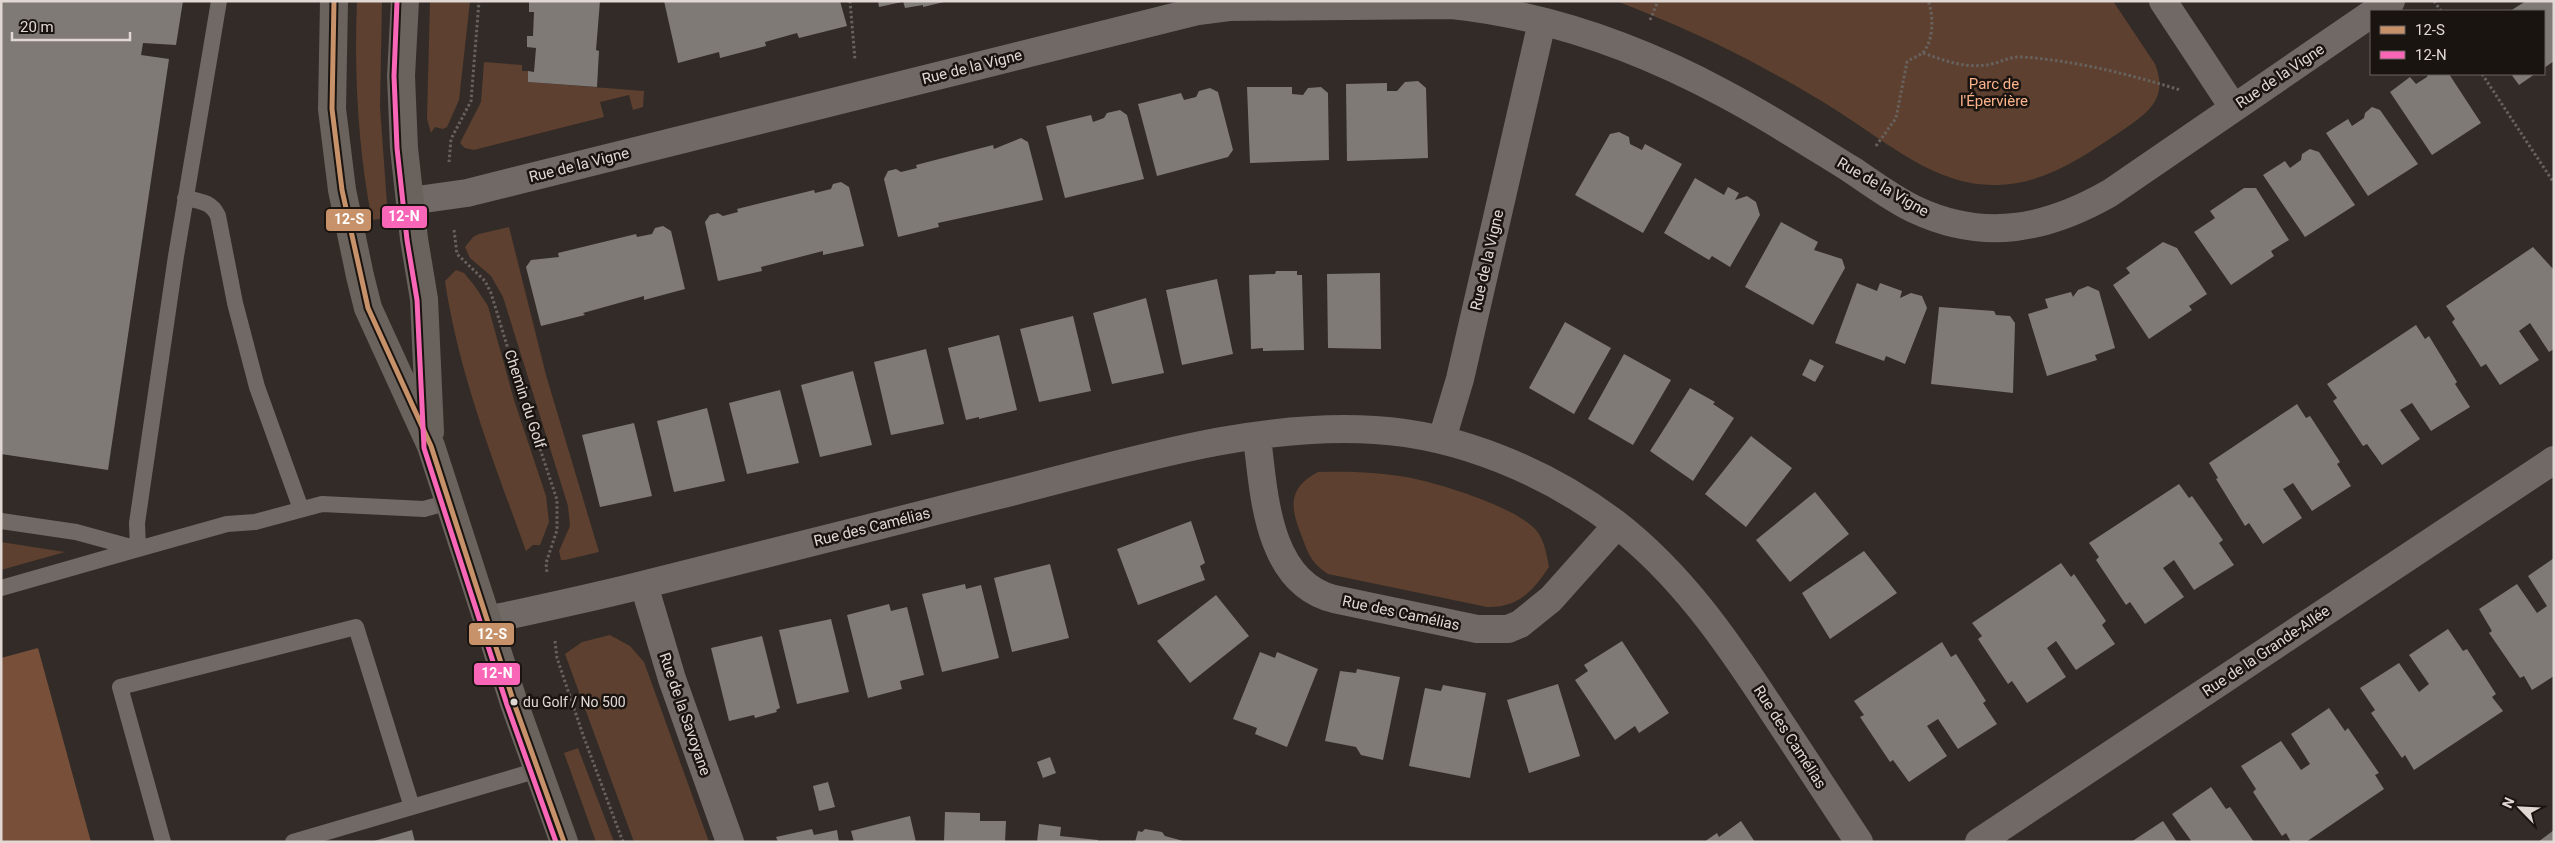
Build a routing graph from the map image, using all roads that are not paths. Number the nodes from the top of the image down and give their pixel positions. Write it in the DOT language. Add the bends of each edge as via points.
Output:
graph roads {
  1 [pos="219,1"];
  2 [pos="334,1"];
  3 [pos="405,1"];
  4 [pos="2163,1"];
  5 [pos="2391,1"];
  6 [pos="1244,4"];
  7 [pos="2378,10"];
  8 [pos="2370,15"];
  9 [pos="1542,22"];
  10 [pos="2233,107"];
  11 [pos="185,198"];
  12 [pos="410,201"];
  13 [pos="1257,437"];
  14 [pos="1442,439"];
  15 [pos="431,446"];
  16 [pos="2554,460"];
  17 [pos="449,502"];
  18 [pos="301,509"];
  19 [pos="1,521"];
  20 [pos="1617,525"];
  21 [pos="138,549"];
  22 [pos="644,585"];
  23 [pos="1,588"];
  24 [pos="488,620"];
  25 [pos="538,770"];
  26 [pos="412,807"];
  27 [pos="162,842"];
  28 [pos="293,842"];
  29 [pos="564,842"];
  30 [pos="730,842"];
  31 [pos="1859,842"];
  32 [pos="1979,842"];
  1 -- 11 [label="lane"];
  2 -- 15 [label="street" via="332,110 349,232 368,308"];
  3 -- 12 [label="street" via="402,76"];
  4 -- 10 [label="street"];
  5 -- 7 [label="street"];
  6 -- 9 [label="street, Rue de la Vigne" via="1452,5"];
  6 -- 12 [label="street, Rue de la Vigne" via="1188,13 467,193"];
  8 -- 10 [label="street, Rue de la Vigne"];
  9 -- 10 [label="street, Rue de la Vigne" via="1632,51 1700,82 1793,134 1915,209 1951,223 1970,226 2008,228 2048,222 2075,212 2110,193"];
  9 -- 14 [label="street, Rue de la Vigne" via="1460,379"];
  11 -- 18 [label="lane" via="208,203 218,216 235,303 257,387"];
  11 -- 21 [label="lane" via="137,523"];
  12 -- 15 [label="street" via="424,299"];
  13 -- 14 [label="street, Rue des Camélias" via="1344,429"];
  13 -- 20 [label="street, Rue des Camélias" via="1270,520 1285,562 1305,587 1320,596 1477,629 1508,629 1520,624 1552,599"];
  13 -- 22 [label="street, Rue des Camélias" via="1186,449"];
  14 -- 20 [label="street, Rue des Camélias" via="1549,483"];
  15 -- 17 [label="street"];
  16 -- 32 [label="street, Rue de la Grande-Allée"];
  17 -- 18 [label="lane" via="424,509 322,504"];
  17 -- 24 [label="street"];
  18 -- 21 [label="lane" via="255,522 227,524"];
  19 -- 21 [label="lane" via="76,532"];
  20 -- 31 [label="street, Rue des Camélias" via="1682,585 1713,622"];
  21 -- 23 [label="lane"];
  22 -- 24 [label="street, Rue des Camélias"];
  22 -- 30 [label="street, Rue de la Savoyane" via="672,679"];
  24 -- 25 [label="street"];
  25 -- 26 [label="lane"];
  25 -- 29 [label="street"];
  26 -- 27 [label="lane" via="356,627 120,687"];
  26 -- 28 [label="lane"];
}
